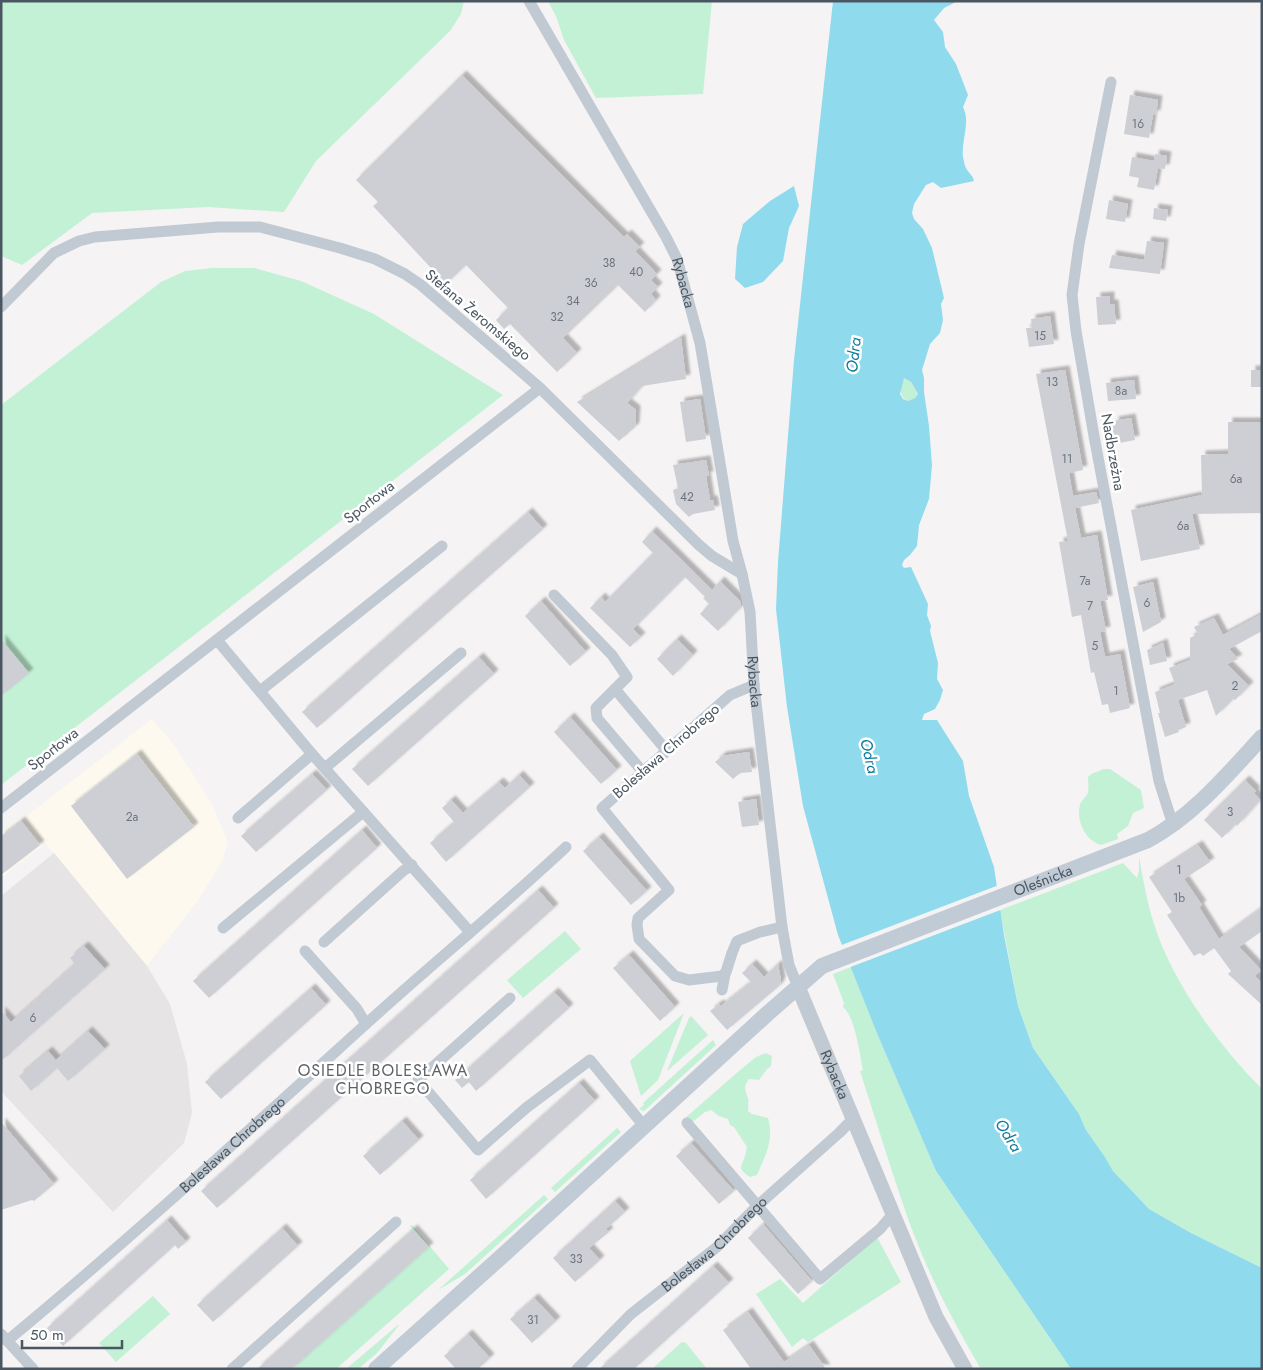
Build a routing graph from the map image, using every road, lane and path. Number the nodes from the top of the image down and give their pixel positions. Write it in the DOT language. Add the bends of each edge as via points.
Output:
graph roads {
  1 [pos="529,1"];
  2 [pos="1111,82"];
  3 [pos="1,307"];
  4 [pos="540,388"];
  5 [pos="442,546"];
  6 [pos="742,574"];
  7 [pos="554,595"];
  8 [pos="217,640"];
  9 [pos="461,653"];
  10 [pos="754,685"];
  11 [pos="615,689"];
  12 [pos="260,690"];
  13 [pos="1262,737"];
  14 [pos="666,750"];
  15 [pos="312,754"];
  16 [pos="325,768"];
  17 [pos="642,771"];
  18 [pos="1,808"];
  19 [pos="363,812"];
  20 [pos="238,818"];
  21 [pos="1173,825"];
  22 [pos="566,847"];
  23 [pos="412,865"];
  24 [pos="782,927"];
  25 [pos="223,928"];
  26 [pos="470,932"];
  27 [pos="324,942"];
  28 [pos="305,951"];
  29 [pos="724,974"];
  30 [pos="798,987"];
  31 [pos="722,990"];
  32 [pos="510,998"];
  33 [pos="366,1024"];
  34 [pos="852,1118"];
  35 [pos="687,1123"];
  36 [pos="644,1126"];
  37 [pos="757,1206"];
  38 [pos="892,1215"];
  39 [pos="396,1222"];
  40 [pos="4,1338"];
  41 [pos="33,1369"];
  42 [pos="232,1369"];
  43 [pos="376,1369"];
  44 [pos="578,1369"];
  45 [pos="965,1369"];
  1 -- 6 [label="street, Rybacka" via="676,259 700,343 733,541"];
  2 -- 21 [label="street, Nadbrzeżna" via="1072,295 1091,416 1162,795"];
  3 -- 4 [label="street, Stefana Żeromskiego" via="49,257 79,240 218,227 260,228 375,259 405,274 421,284"];
  4 -- 6 [label="street, Stefana Żeromskiego" via="699,545"];
  4 -- 8 [label="street, Sportowa"];
  5 -- 12 [label="street"];
  6 -- 10 [label="street, Rybacka" via="750,612"];
  7 -- 11 [label="street" via="612,655 627,676"];
  8 -- 12 [label="street"];
  8 -- 18 [label="street, Sportowa"];
  9 -- 16 [label="street"];
  10 -- 14 [label="street, Bolesława Chrobrego" via="730,695"];
  10 -- 24 [label="street, Rybacka"];
  11 -- 14 [label="street"];
  11 -- 17 [label="street" via="596,708 597,718"];
  12 -- 15 [label="street"];
  13 -- 21 [label="main road, Oleśnicka"];
  14 -- 17 [label="street, Bolesława Chrobrego"];
  15 -- 16 [label="street"];
  15 -- 20 [label="street"];
  16 -- 19 [label="street"];
  17 -- 29 [label="street, Bolesława Chrobrego" via="602,808 669,890 638,918 639,939 679,978 716,978"];
  19 -- 23 [label="street"];
  19 -- 25 [label="street"];
  21 -- 30 [label="main road, Oleśnicka" via="1120,852 822,966"];
  22 -- 26 [label="street, Bolesława Chrobrego"];
  23 -- 26 [label="street"];
  23 -- 27 [label="street"];
  24 -- 29 [label="street" via="737,941"];
  24 -- 30 [label="street, Rybacka"];
  26 -- 33 [label="street, Bolesława Chrobrego"];
  28 -- 33 [label="street"];
  29 -- 31 [label="street"];
  30 -- 34 [label="street, Rybacka"];
  30 -- 36 [label="main road"];
  32 -- 36 [label="street" via="418,1080 478,1150 526,1108 590,1060"];
  33 -- 40 [label="street, Bolesława Chrobrego" via="222,1156"];
  34 -- 37 [label="street, Bolesława Chrobrego"];
  34 -- 38 [label="street, Rybacka"];
  35 -- 37 [label="street"];
  36 -- 43 [label="main road"];
  37 -- 38 [label="street" via="820,1280"];
  37 -- 44 [label="street, Bolesława Chrobrego" via="717,1247 692,1262 631,1314"];
  38 -- 45 [label="street, Rybacka" via="936,1317"];
  39 -- 42 [label="street"];
  40 -- 41 [label="street, Bolesława Chrobrego"];
}
